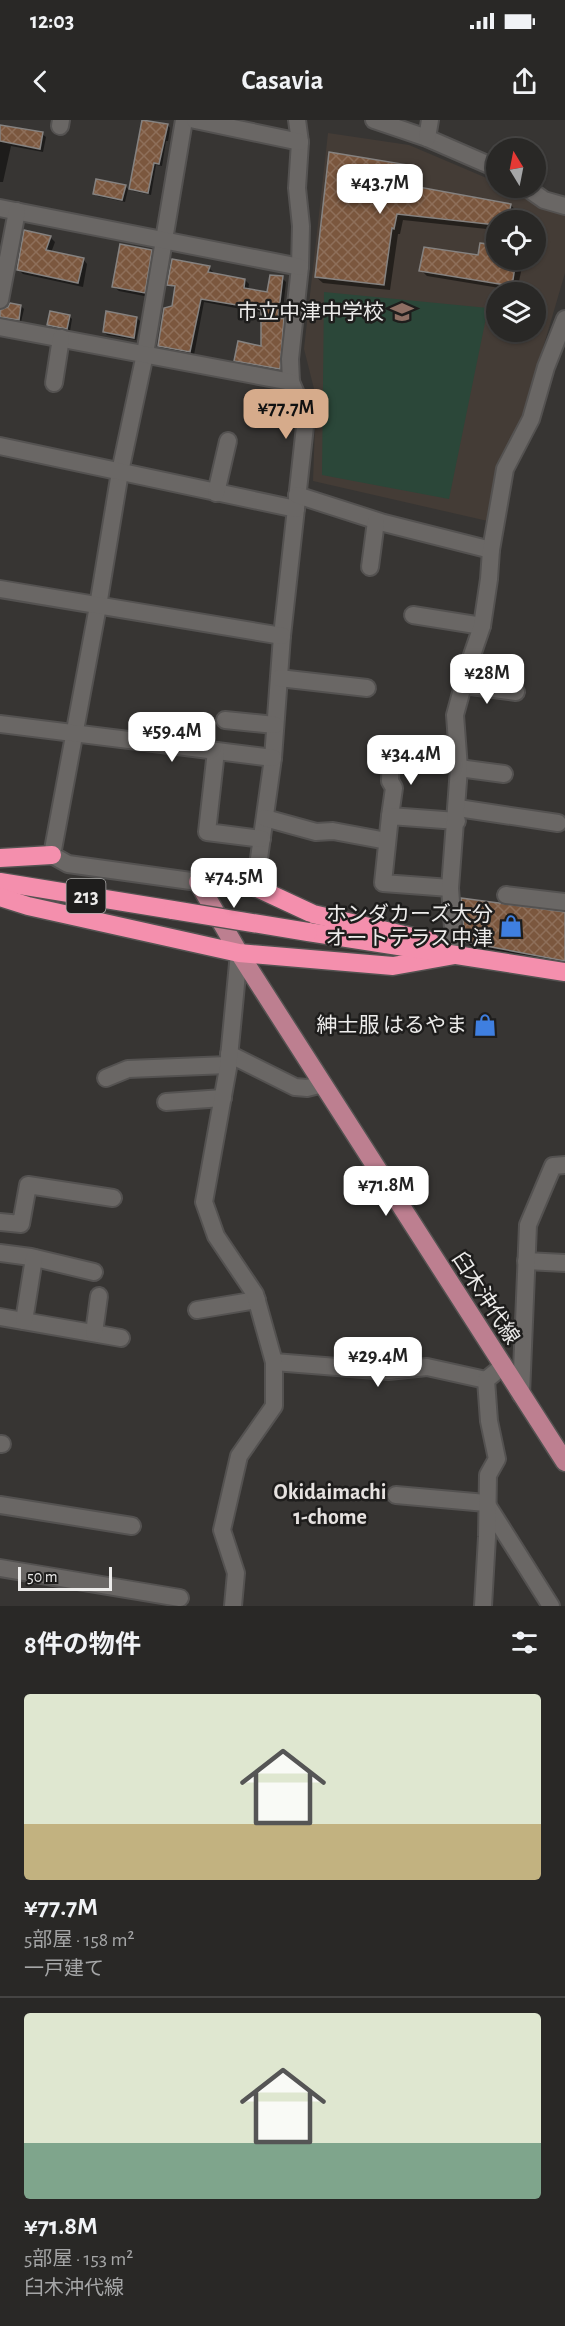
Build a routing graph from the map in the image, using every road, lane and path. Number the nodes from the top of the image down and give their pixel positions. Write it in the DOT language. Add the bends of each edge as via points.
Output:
graph roads {
  1 [pos="184,120"];
  2 [pos="195,120"];
  3 [pos="297,120"];
  4 [pos="374,120"];
  5 [pos="430,120"];
  6 [pos="427,138"];
  7 [pos="300,142"];
  8 [pos="486,164"];
  9 [pos="541,198"];
  10 [pos="565,206"];
  11 [pos="0,208"];
  12 [pos="17,211"];
  13 [pos="163,240"];
  14 [pos="300,267"];
  15 [pos="0,300"];
  16 [pos="565,319"];
  17 [pos="0,327"];
  18 [pos="61,338"];
  19 [pos="144,354"];
  20 [pos="291,382"];
  21 [pos="54,383"];
  22 [pos="228,441"];
  23 [pos="0,446"];
  24 [pos="120,472"];
  25 [pos="216,492"];
  26 [pos="296,502"];
  27 [pos="376,520"];
  28 [pos="491,549"];
  29 [pos="370,567"];
  30 [pos="0,589"];
  31 [pos="98,606"];
  32 [pos="413,615"];
  33 [pos="482,626"];
  34 [pos="282,636"];
  35 [pos="279,678"];
  36 [pos="463,685"];
  37 [pos="367,688"];
  38 [pos="516,692"];
  39 [pos="225,720"];
  40 [pos="0,724"];
  41 [pos="275,725"];
  42 [pos="75,733"];
  43 [pos="216,751"];
  44 [pos="391,754"];
  45 [pos="273,758"];
  46 [pos="459,768"];
  47 [pos="504,774"];
  48 [pos="457,815"];
  49 [pos="390,816"];
  50 [pos="265,818"];
  51 [pos="558,823"];
  52 [pos="262,839"];
  53 [pos="387,841"];
  54 [pos="52,855"];
  55 [pos="0,858"];
  56 [pos="0,882"];
  57 [pos="198,882"];
  58 [pos="255,887"];
  59 [pos="450,888"];
  60 [pos="506,895"];
  61 [pos="0,897"];
  62 [pos="565,902"];
  63 [pos="238,953"];
  64 [pos="455,955"];
  65 [pos="565,972"];
  66 [pos="228,1060"];
  67 [pos="106,1078"];
  68 [pos="322,1084"];
  69 [pos="223,1098"];
  70 [pos="166,1102"];
  71 [pos="565,1165"];
  72 [pos="113,1198"];
  73 [pos="0,1222"];
  74 [pos="0,1253"];
  75 [pos="34,1258"];
  76 [pos="526,1261"];
  77 [pos="565,1263"];
  78 [pos="94,1272"];
  79 [pos="99,1296"];
  80 [pos="257,1300"];
  81 [pos="197,1310"];
  82 [pos="0,1317"];
  83 [pos="24,1321"];
  84 [pos="94,1333"];
  85 [pos="121,1338"];
  86 [pos="274,1362"];
  87 [pos="503,1366"];
  88 [pos="486,1380"];
  89 [pos="521,1395"];
  90 [pos="565,1462"];
  91 [pos="396,1495"];
  92 [pos="486,1503"];
  93 [pos="0,1505"];
  94 [pos="132,1526"];
  95 [pos="0,1568"];
  96 [pos="187,1600"];
  97 [pos="234,1606"];
  98 [pos="483,1606"];
  99 [pos="551,1606"];
  1 -- 13 [label="street"];
  2 -- 7 [label="street"];
  3 -- 7 [label="street"];
  4 -- 6 [label="street"];
  5 -- 6 [label="street"];
  6 -- 8 [label="street"];
  7 -- 14 [label="street"];
  9 -- 10 [label="street"];
  11 -- 12 [label="street"];
  12 -- 13 [label="street"];
  12 -- 15 [label="street"];
  13 -- 14 [label="street"];
  13 -- 19 [label="street"];
  14 -- 20 [label="street"];
  16 -- 28 [label="street" via="531,419 505,469"];
  17 -- 18 [label="street"];
  18 -- 19 [label="street"];
  18 -- 21 [label="street"];
  19 -- 20 [label="street"];
  19 -- 24 [label="street"];
  20 -- 26 [label="street" via="305,426"];
  22 -- 25 [label="street"];
  23 -- 24 [label="street"];
  24 -- 25 [label="street"];
  24 -- 31 [label="street"];
  25 -- 26 [label="street"];
  26 -- 27 [label="street"];
  26 -- 34 [label="street"];
  27 -- 28 [label="street"];
  27 -- 29 [label="street"];
  28 -- 33 [label="street"];
  30 -- 31 [label="street"];
  31 -- 34 [label="street"];
  31 -- 42 [label="street"];
  32 -- 33 [label="street"];
  33 -- 36 [label="street"];
  34 -- 35 [label="street"];
  35 -- 37 [label="street"];
  35 -- 41 [label="street"];
  36 -- 38 [label="street"];
  36 -- 46 [label="street" via="455,715"];
  39 -- 41 [label="street"];
  40 -- 42 [label="street"];
  41 -- 45 [label="street"];
  42 -- 43 [label="street"];
  42 -- 54 [label="street"];
  43 -- 45 [label="street"];
  43 -- 52 [label="street" via="207,832"];
  44 -- 49 [label="street" via="390,781 394,788"];
  45 -- 50 [label="street"];
  46 -- 47 [label="street"];
  46 -- 48 [label="street"];
  48 -- 49 [label="street"];
  48 -- 51 [label="street"];
  48 -- 59 [label="street"];
  49 -- 53 [label="street"];
  50 -- 52 [label="street"];
  50 -- 53 [label="street" via="316,832 333,831"];
  52 -- 58 [label="street"];
  53 -- 59 [label="street" via="382,883"];
  54 -- 55 [label="highway"];
  54 -- 57 [label="street" via="68,864"];
  56 -- 64 [label="highway, 213, bridge"];
  57 -- 58 [label="street"];
  57 -- 63 [label="main road, 臼木沖代線"];
  58 -- 64 [label="highway" via="313,915 428,939"];
  59 -- 64 [label="street"];
  60 -- 62 [label="street"];
  61 -- 63 [label="highway"];
  63 -- 64 [label="highway" via="393,966"];
  63 -- 66 [label="street"];
  63 -- 68 [label="main road, 臼木沖代線"];
  64 -- 65 [label="highway, 213"];
  66 -- 67 [label="street" via="128,1069"];
  66 -- 68 [label="street" via="295,1087"];
  66 -- 69 [label="street"];
  68 -- 87 [label="main road, 臼木沖代線"];
  69 -- 70 [label="street"];
  69 -- 80 [label="street" via="204,1203 216,1236"];
  71 -- 76 [label="street" via="553,1166 528,1225"];
  72 -- 73 [label="street" via="28,1185 21,1224"];
  74 -- 75 [label="street"];
  75 -- 78 [label="street"];
  75 -- 83 [label="street"];
  76 -- 77 [label="street"];
  76 -- 89 [label="street"];
  79 -- 84 [label="street"];
  80 -- 81 [label="street"];
  80 -- 86 [label="street"];
  82 -- 83 [label="street"];
  83 -- 84 [label="street"];
  84 -- 85 [label="street"];
  86 -- 88 [label="street" via="388,1371 427,1367"];
  86 -- 97 [label="street" via="274,1406 239,1456 222,1530 236,1574"];
  87 -- 88 [label="street"];
  87 -- 89 [label="main road, 臼木沖代線"];
  88 -- 92 [label="street" via="497,1458 488,1475"];
  89 -- 90 [label="main road, 臼木沖代線"];
  91 -- 92 [label="street"];
  92 -- 98 [label="street"];
  92 -- 99 [label="street"];
  93 -- 94 [label="street"];
  95 -- 96 [label="street"];
}
